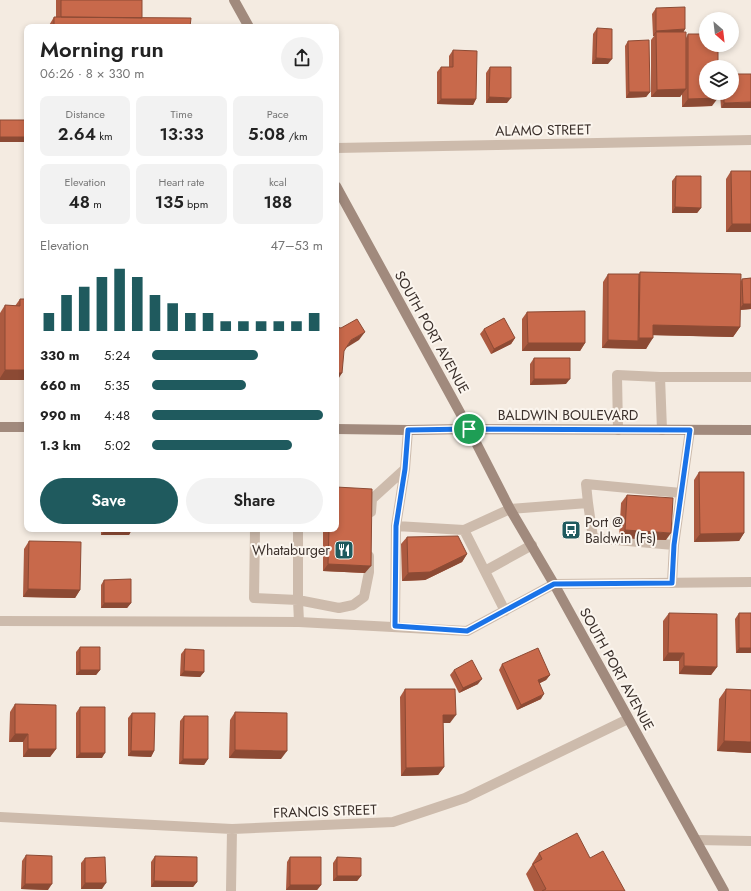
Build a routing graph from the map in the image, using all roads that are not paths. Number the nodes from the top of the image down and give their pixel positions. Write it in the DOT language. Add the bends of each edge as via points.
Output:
graph roads {
  1 [pos="234,0"];
  2 [pos="246,24"];
  3 [pos="751,140"];
  4 [pos="339,148"];
  5 [pos="339,191"];
  6 [pos="660,377"];
  7 [pos="751,378"];
  8 [pos="0,427"];
  9 [pos="24,427"];
  10 [pos="339,429"];
  11 [pos="469,429"];
  12 [pos="408,430"];
  13 [pos="618,430"];
  14 [pos="662,430"];
  15 [pos="690,430"];
  16 [pos="751,430"];
  17 [pos="405,469"];
  18 [pos="681,493"];
  19 [pos="588,503"];
  20 [pos="510,509"];
  21 [pos="371,525"];
  22 [pos="396,526"];
  23 [pos="464,530"];
  24 [pos="255,532"];
  25 [pos="298,532"];
  26 [pos="674,545"];
  27 [pos="532,546"];
  28 [pos="370,548"];
  29 [pos="485,571"];
  30 [pos="751,582"];
  31 [pos="672,583"];
  32 [pos="554,584"];
  33 [pos="298,600"];
  34 [pos="505,611"];
  35 [pos="0,621"];
  36 [pos="299,622"];
  37 [pos="395,626"];
  38 [pos="628,719"];
  39 [pos="0,817"];
  40 [pos="232,829"];
  41 [pos="696,840"];
  42 [pos="751,841"];
  43 [pos="231,891"];
  44 [pos="724,891"];
  1 -- 2 [label="main road"];
  3 -- 4 [label="street, ALAMO STREET"];
  5 -- 11 [label="main road, SOUTH PORT AVENUE"];
  6 -- 7 [label="street"];
  6 -- 13 [label="street" via="617,375"];
  6 -- 14 [label="street"];
  8 -- 9 [label="main road"];
  10 -- 12 [label="main road, BALDWIN BOULEVARD"];
  11 -- 12 [label="main road, BALDWIN BOULEVARD"];
  11 -- 13 [label="main road, BALDWIN BOULEVARD"];
  11 -- 20 [label="main road, SOUTH PORT AVENUE"];
  12 -- 17 [label="street"];
  13 -- 14 [label="main road, BALDWIN BOULEVARD"];
  14 -- 15 [label="main road, BALDWIN BOULEVARD"];
  15 -- 16 [label="main road, BALDWIN BOULEVARD"];
  15 -- 18 [label="street"];
  17 -- 21 [label="street" via="372,499"];
  17 -- 22 [label="street"];
  18 -- 19 [label="street" via="586,484"];
  18 -- 26 [label="street"];
  19 -- 20 [label="street"];
  19 -- 26 [label="street" via="593,538"];
  20 -- 23 [label="street"];
  20 -- 27 [label="main road, SOUTH PORT AVENUE"];
  22 -- 23 [label="street"];
  22 -- 37 [label="street"];
  23 -- 29 [label="street"];
  24 -- 33 [label="street" via="254,598"];
  25 -- 33 [label="street"];
  26 -- 31 [label="street"];
  27 -- 29 [label="street"];
  27 -- 32 [label="main road, SOUTH PORT AVENUE"];
  28 -- 33 [label="street" via="364,598 353,605 339,608"];
  29 -- 34 [label="street"];
  30 -- 31 [label="street"];
  31 -- 32 [label="street"];
  32 -- 34 [label="street"];
  32 -- 38 [label="main road, SOUTH PORT AVENUE"];
  33 -- 36 [label="street"];
  34 -- 37 [label="street" via="467,631"];
  35 -- 36 [label="street"];
  36 -- 37 [label="street"];
  38 -- 40 [label="street, FRANCIS STREET" via="465,798 393,822"];
  38 -- 41 [label="main road, SOUTH PORT AVENUE"];
  39 -- 40 [label="street, FRANCIS STREET"];
  40 -- 43 [label="street"];
  41 -- 42 [label="street"];
  41 -- 44 [label="main road, SOUTH PORT AVENUE"];
}
